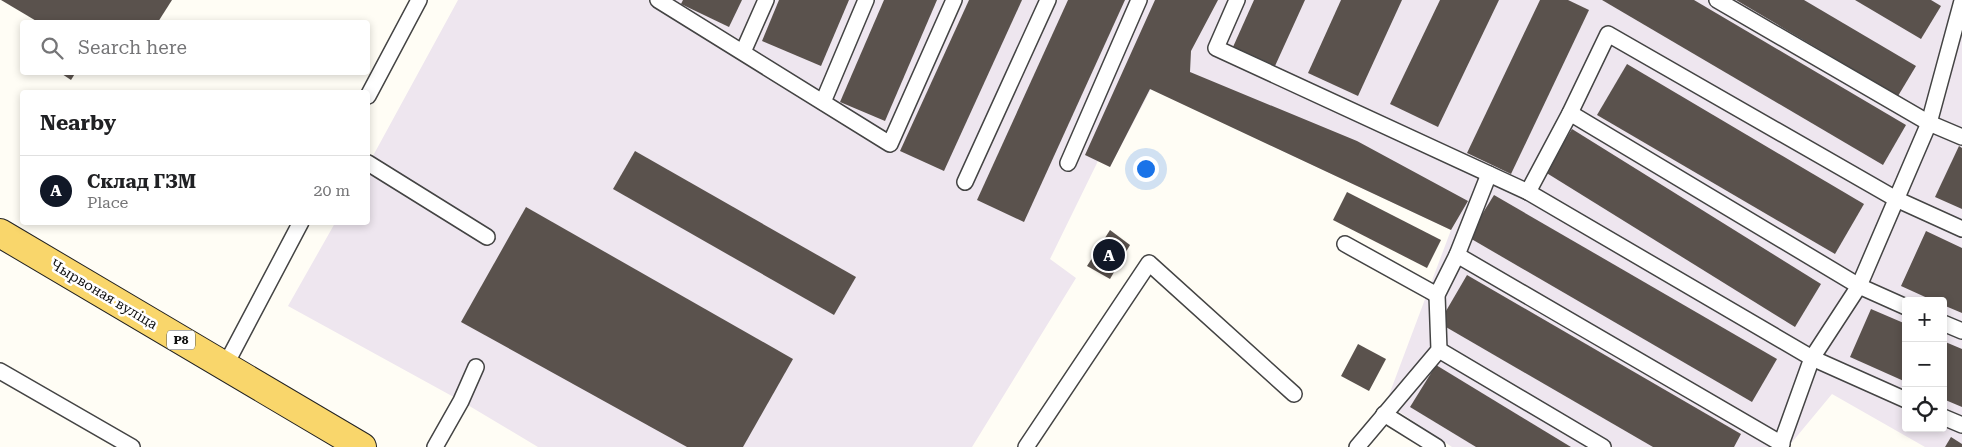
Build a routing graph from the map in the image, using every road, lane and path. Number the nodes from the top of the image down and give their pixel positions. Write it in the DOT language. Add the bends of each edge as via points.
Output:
graph roads {
  1 [pos="418,0"];
  2 [pos="766,0"];
  3 [pos="866,0"];
  4 [pos="954,0"];
  5 [pos="1048,0"];
  6 [pos="1139,0"];
  7 [pos="1236,0"];
  8 [pos="1717,0"];
  9 [pos="1962,0"];
  10 [pos="664,2"];
  11 [pos="743,52"];
  12 [pos="370,92"];
  13 [pos="823,102"];
  14 [pos="1570,113"];
  15 [pos="1929,123"];
  16 [pos="1962,137"];
  17 [pos="1068,163"];
  18 [pos="370,164"];
  19 [pos="1489,174"];
  20 [pos="965,182"];
  21 [pos="1528,192"];
  22 [pos="1896,199"];
  23 [pos="299,225"];
  24 [pos="1962,229"];
  25 [pos="0,234"];
  26 [pos="487,238"];
  27 [pos="1346,244"];
  28 [pos="1457,255"];
  29 [pos="1859,286"];
  30 [pos="1437,295"];
  31 [pos="1902,305"];
  32 [pos="1947,325"];
  33 [pos="1962,331"];
  34 [pos="1438,350"];
  35 [pos="1812,358"];
  36 [pos="225,366"];
  37 [pos="476,367"];
  38 [pos="0,371"];
  39 [pos="1294,394"];
  40 [pos="1902,398"];
  41 [pos="1384,414"];
  42 [pos="1947,418"];
  43 [pos="1962,425"];
  44 [pos="1781,445"];
  45 [pos="132,447"];
  46 [pos="362,447"];
  47 [pos="435,447"];
  48 [pos="1026,447"];
  49 [pos="1357,447"];
  50 [pos="1437,447"];
  51 [pos="1603,447"];
  1 -- 12 [label="lane"];
  2 -- 11 [label="lane"];
  3 -- 13 [label="lane"];
  4 -- 13 [label="lane" via="890,144"];
  5 -- 20 [label="lane"];
  6 -- 17 [label="lane"];
  7 -- 19 [label="lane" via="1216,48"];
  8 -- 15 [label="lane"];
  9 -- 15 [label="lane"];
  10 -- 11 [label="lane"];
  11 -- 13 [label="lane"];
  14 -- 21 [label="lane"];
  14 -- 22 [label="lane" via="1608,34"];
  14 -- 29 [label="lane"];
  15 -- 16 [label="lane"];
  15 -- 22 [label="lane"];
  18 -- 26 [label="lane"];
  19 -- 21 [label="lane"];
  19 -- 28 [label="lane"];
  21 -- 35 [label="lane"];
  22 -- 24 [label="lane"];
  22 -- 29 [label="lane"];
  23 -- 36 [label="lane"];
  25 -- 36 [label="main road, Чырвоная вуліца / Р8"];
  27 -- 30 [label="lane"];
  28 -- 30 [label="lane"];
  28 -- 44 [label="lane"];
  29 -- 31 [label="lane"];
  29 -- 35 [label="lane"];
  30 -- 34 [label="lane"];
  32 -- 33 [label="lane"];
  34 -- 41 [label="lane"];
  34 -- 51 [label="lane"];
  35 -- 40 [label="lane"];
  35 -- 44 [label="lane"];
  36 -- 46 [label="main road, Чырвоная вуліца / Р8"];
  37 -- 47 [label="lane"];
  38 -- 45 [label="lane"];
  39 -- 48 [label="lane" via="1149,263"];
  41 -- 49 [label="lane"];
  41 -- 50 [label="lane"];
  42 -- 43 [label="lane"];
}
